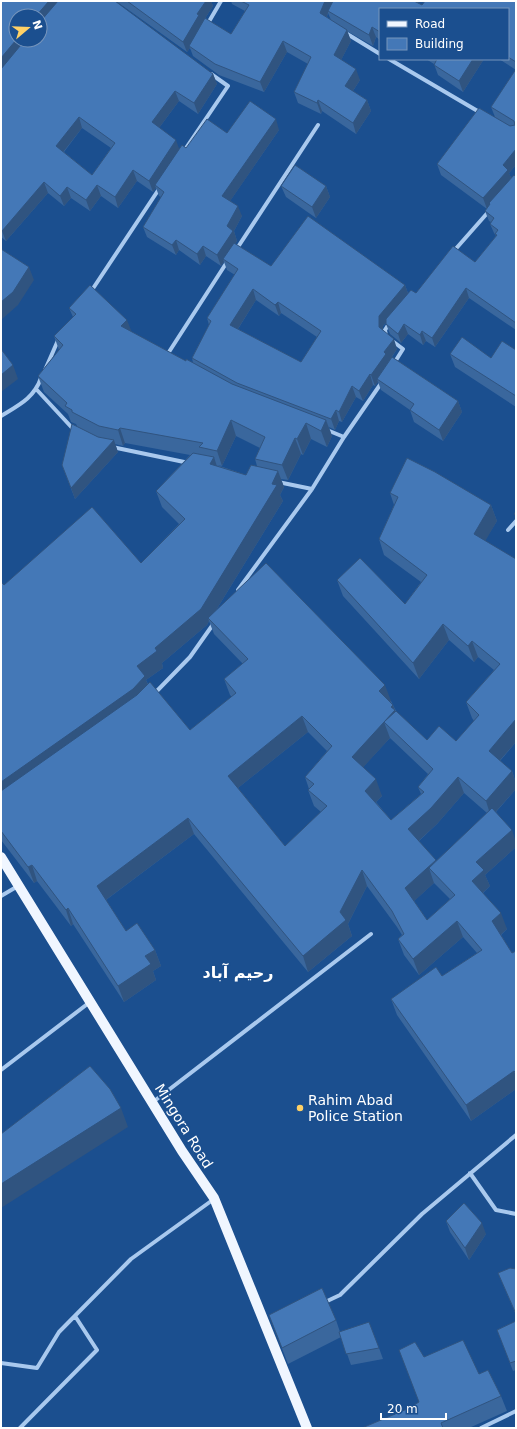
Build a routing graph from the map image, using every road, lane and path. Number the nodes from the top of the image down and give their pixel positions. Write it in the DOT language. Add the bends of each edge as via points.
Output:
graph roads {
  1 [pos="221,1"];
  2 [pos="341,30"];
  3 [pos="202,32"];
  4 [pos="379,53"];
  5 [pos="391,60"];
  6 [pos="205,70"];
  7 [pos="483,114"];
  8 [pos="318,124"];
  9 [pos="179,159"];
  10 [pos="161,186"];
  11 [pos="495,204"];
  12 [pos="448,257"];
  13 [pos="86,298"];
  14 [pos="396,315"];
  15 [pos="64,331"];
  16 [pos="173,360"];
  17 [pos="388,372"];
  18 [pos="384,379"];
  19 [pos="37,390"];
  20 [pos="1,416"];
  21 [pos="321,428"];
  22 [pos="78,432"];
  23 [pos="344,437"];
  24 [pos="104,445"];
  25 [pos="197,465"];
  26 [pos="274,481"];
  27 [pos="312,489"];
  28 [pos="516,521"];
  29 [pos="508,530"];
  30 [pos="237,592"];
  31 [pos="218,618"];
  32 [pos="152,696"];
  33 [pos="1,857"];
  34 [pos="19,886"];
  35 [pos="1,896"];
  36 [pos="371,934"];
  37 [pos="90,1001"];
  38 [pos="1,1070"];
  39 [pos="152,1102"];
  40 [pos="516,1135"];
  41 [pos="470,1173"];
  42 [pos="214,1198"];
  43 [pos="516,1214"];
  44 [pos="320,1304"];
  45 [pos="75,1316"];
  46 [pos="1,1363"];
  47 [pos="516,1411"];
  48 [pos="20,1428"];
  49 [pos="308,1428"];
  50 [pos="481,1428"];
  1 -- 3 [label="street"];
  2 -- 4 [label="street"];
  5 -- 7 [label="street"];
  6 -- 9 [label="street" via="228,86"];
  8 -- 16 [label="street" via="166,356"];
  10 -- 13 [label="street"];
  11 -- 12 [label="street"];
  14 -- 17 [label="street" via="385,330 386,336 403,349"];
  15 -- 19 [label="street" via="55,344"];
  18 -- 23 [label="street"];
  19 -- 20 [label="street" via="20,405"];
  19 -- 22 [label="street" via="72,429"];
  21 -- 23 [label="street"];
  23 -- 27 [label="street"];
  24 -- 25 [label="street"];
  26 -- 27 [label="street"];
  27 -- 30 [label="street"];
  28 -- 29 [label="street"];
  31 -- 32 [label="street" via="190,657"];
  33 -- 34 [label="main road, Mingora Road"];
  34 -- 35 [label="street"];
  34 -- 37 [label="main road, Mingora Road"];
  36 -- 39 [label="street"];
  37 -- 38 [label="street"];
  37 -- 39 [label="main road, Mingora Road"];
  39 -- 42 [label="main road, Mingora Road"];
  40 -- 41 [label="street"];
  41 -- 43 [label="street" via="496,1210"];
  41 -- 44 [label="street" via="422,1214 340,1295"];
  42 -- 45 [label="street" via="131,1259"];
  42 -- 49 [label="main road, Mingora Road" via="269,1327"];
  45 -- 46 [label="street" via="59,1332 37,1368"];
  45 -- 48 [label="street" via="97,1350"];
  47 -- 50 [label="street"];
}
